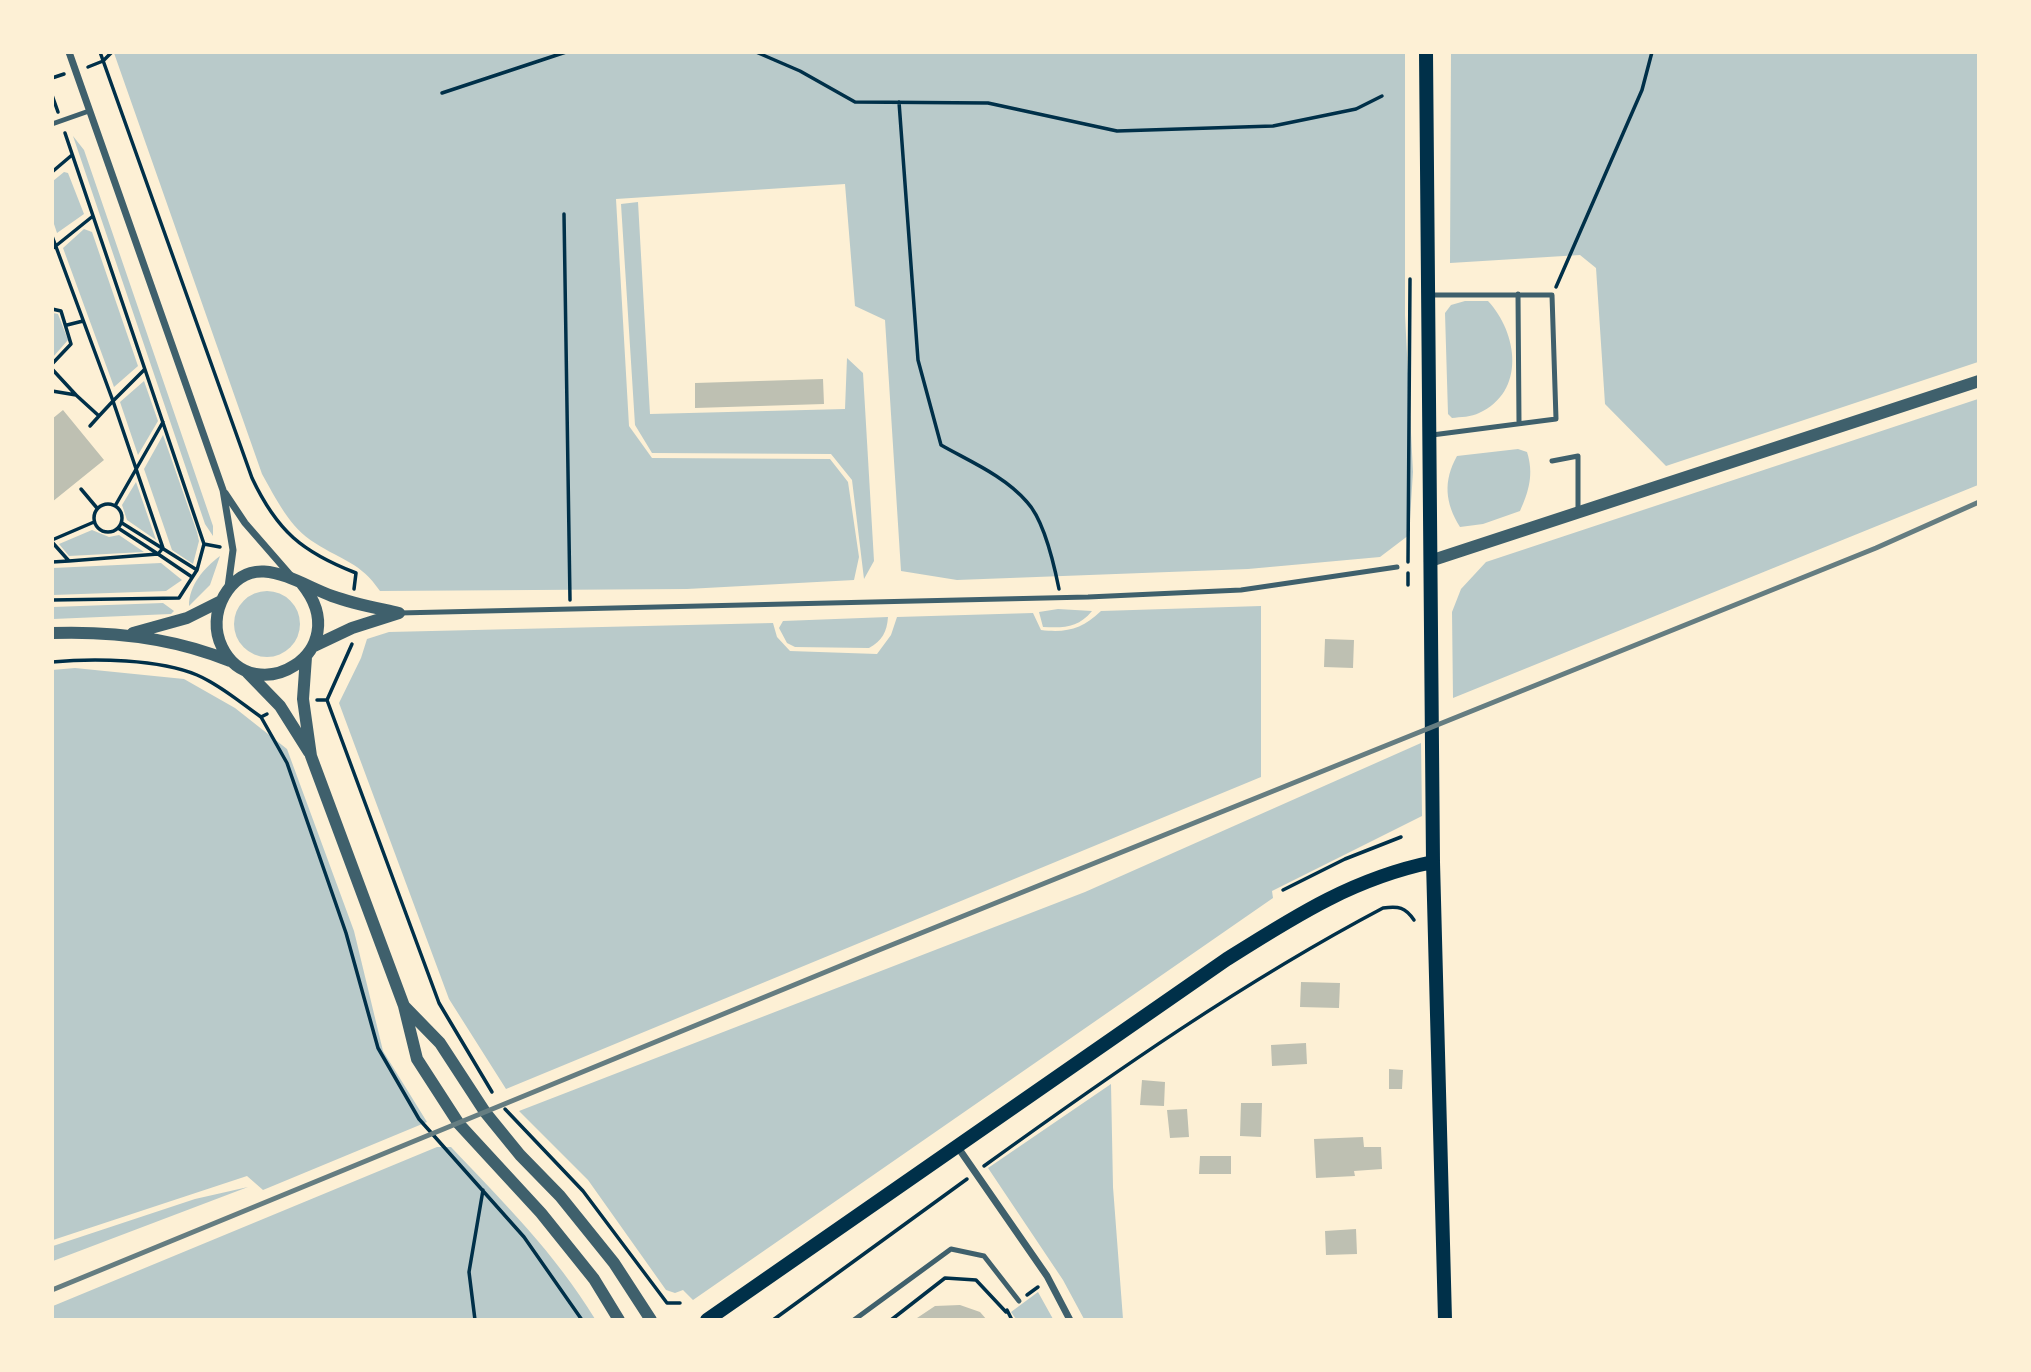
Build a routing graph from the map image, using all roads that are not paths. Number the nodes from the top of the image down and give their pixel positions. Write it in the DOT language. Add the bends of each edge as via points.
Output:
graph roads {
  1 [pos="69,52"];
  2 [pos="1426,52"];
  3 [pos="89,111"];
  4 [pos="52,124"];
  5 [pos="1426,295"];
  6 [pos="1518,295"];
  7 [pos="1979,381"];
  8 [pos="1519,424"];
  9 [pos="1429,435"];
  10 [pos="1552,461"];
  11 [pos="223,490"];
  12 [pos="1578,513"];
  13 [pos="1430,561"];
  14 [pos="1397,568"];
  15 [pos="298,581"];
  16 [pos="224,596"];
  17 [pos="399,613"];
  18 [pos="52,633"];
  19 [pos="126,635"];
  20 [pos="314,646"];
  21 [pos="306,657"];
  22 [pos="239,666"];
  23 [pos="311,756"];
  24 [pos="1433,862"];
  25 [pos="404,1006"];
  26 [pos="956,1146"];
  27 [pos="1019,1301"];
  28 [pos="619,1320"];
  29 [pos="651,1320"];
  30 [pos="707,1320"];
  31 [pos="854,1320"];
  32 [pos="1070,1320"];
  33 [pos="1445,1320"];
  1 -- 3 [label="street"];
  2 -- 5 [label="main road"];
  3 -- 4 [label="lane"];
  3 -- 11 [label="street"];
  5 -- 6 [label="lane"];
  5 -- 9 [label="main road"];
  6 -- 8 [label="lane"];
  6 -- 8 [label="lane" via="1552,295 1556,419"];
  7 -- 12 [label="street"];
  8 -- 9 [label="lane"];
  9 -- 13 [label="main road"];
  10 -- 12 [label="lane" via="1578,456"];
  11 -- 15 [label="street" via="245,523"];
  11 -- 16 [label="street" via="233,550"];
  12 -- 13 [label="street"];
  13 -- 24 [label="main road"];
  14 -- 17 [label="lane" via="1241,590"];
  15 -- 16 [label="street" via="265,571 251,574"];
  15 -- 17 [label="street" via="350,602"];
  15 -- 20 [label="street" via="313,597 319,613"];
  16 -- 19 [label="street" via="187,618"];
  16 -- 22 [label="street" via="216,617 217,634 223,649"];
  17 -- 20 [label="street"];
  18 -- 19 [label="street"];
  19 -- 22 [label="street" via="197,647"];
  20 -- 21 [label="street"];
  21 -- 22 [label="street" via="278,674"];
  21 -- 23 [label="street" via="303,699"];
  22 -- 23 [label="street" via="280,706"];
  23 -- 25 [label="street"];
  24 -- 26 [label="main road" via="1391,871 1294,917 1227,958"];
  24 -- 33 [label="main road"];
  25 -- 28 [label="street" via="417,1059 459,1124 541,1213 594,1279"];
  25 -- 29 [label="street" via="439,1043 511,1144 614,1263"];
  26 -- 30 [label="main road"];
  26 -- 32 [label="street" via="1047,1276"];
  27 -- 31 [label="lane" via="984,1256 951,1249"];
}
